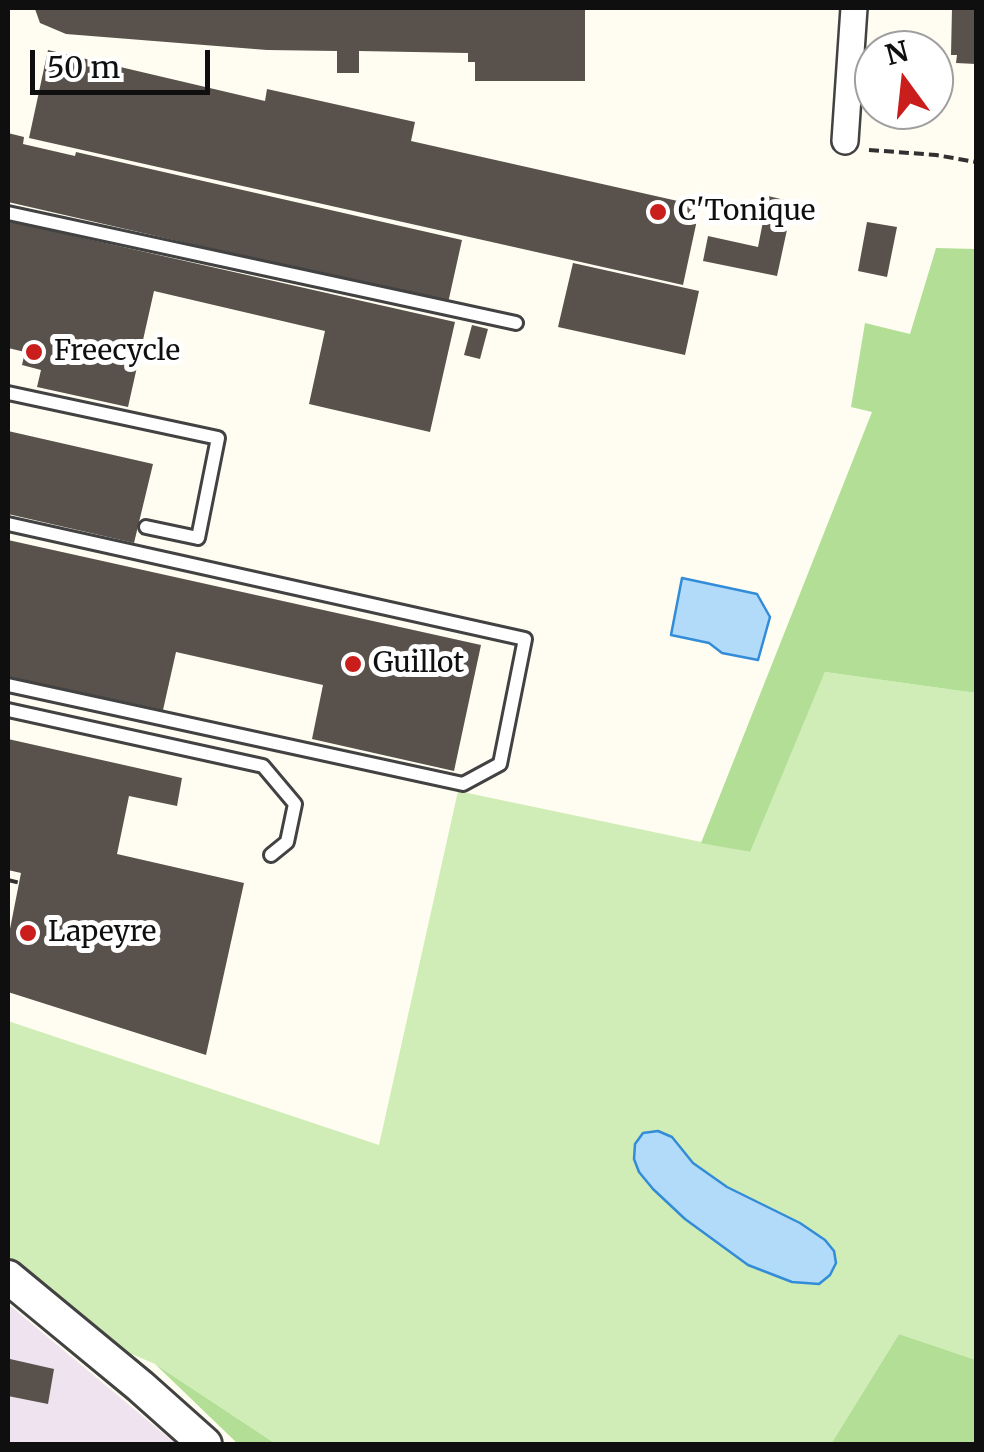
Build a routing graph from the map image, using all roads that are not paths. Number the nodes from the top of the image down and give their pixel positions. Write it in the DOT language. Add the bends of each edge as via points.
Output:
graph roads {
  1 [pos="854,8"];
  2 [pos="844,141"];
  3 [pos="8,213"];
  4 [pos="516,323"];
  5 [pos="8,393"];
  6 [pos="8,524"];
  7 [pos="146,527"];
  8 [pos="8,686"];
  9 [pos="8,710"];
  10 [pos="271,854"];
  11 [pos="8,1278"];
  12 [pos="205,1444"];
  1 -- 2 [label="street"];
  3 -- 4 [label="lane"];
  5 -- 7 [label="lane" via="218,438 198,538"];
  6 -- 8 [label="lane" via="525,640 500,764 463,784"];
  9 -- 10 [label="lane" via="263,766 295,804 287,842"];
  11 -- 12 [label="street"];
}
